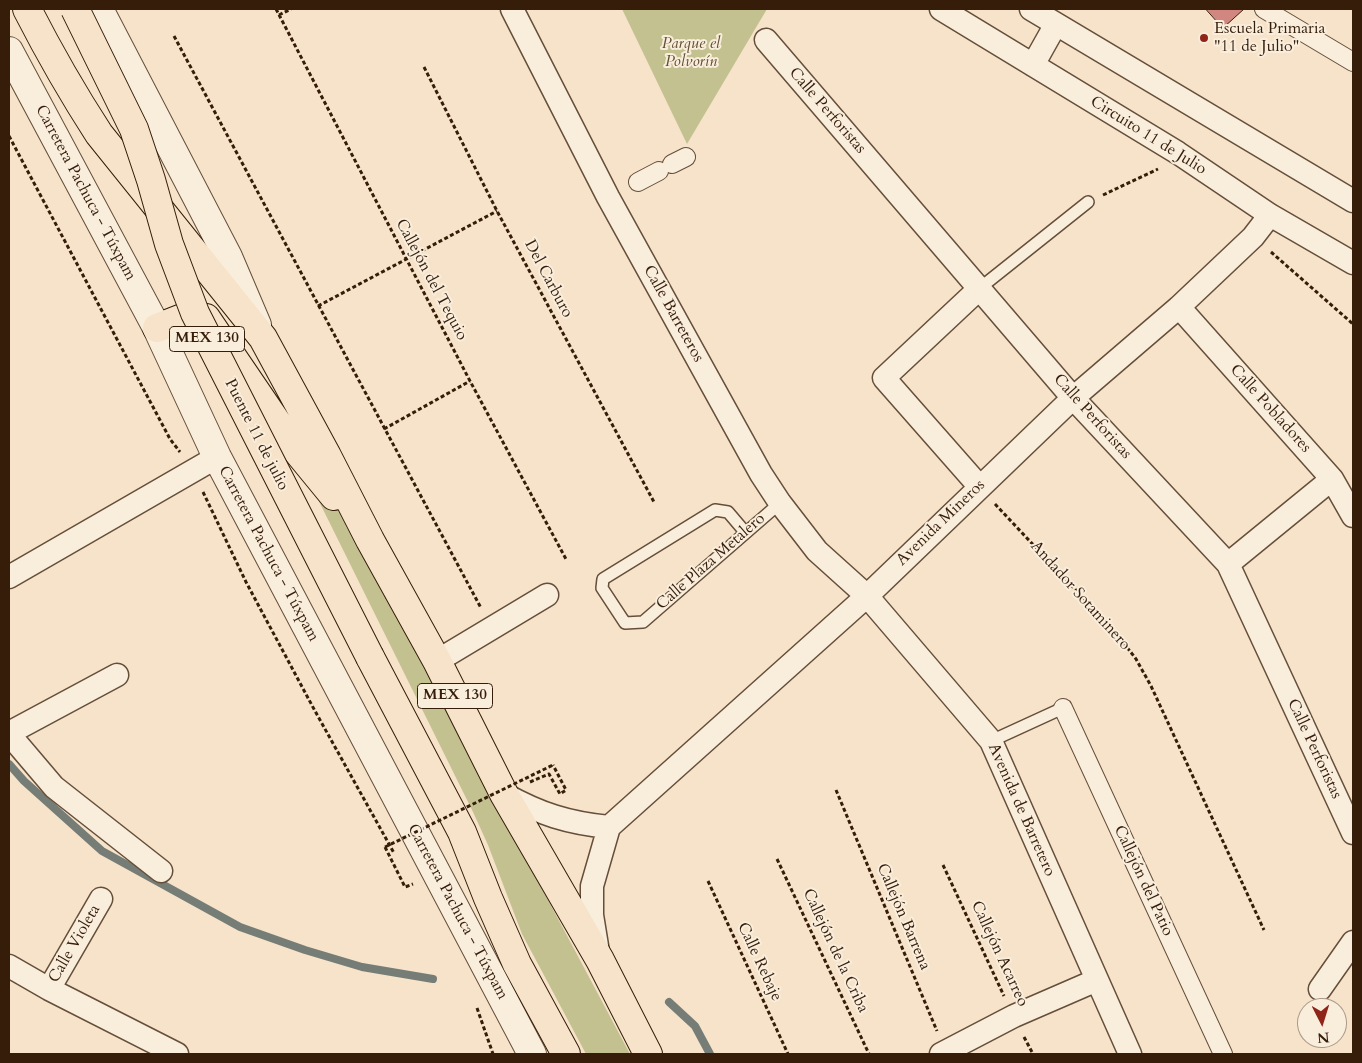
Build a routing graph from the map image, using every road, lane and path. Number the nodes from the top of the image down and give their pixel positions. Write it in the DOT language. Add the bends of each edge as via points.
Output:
graph roads {
  1 [pos="27,9"];
  2 [pos="75,9"];
  3 [pos="99,9"];
  4 [pos="276,9"];
  5 [pos="291,9"];
  6 [pos="512,9"];
  7 [pos="941,9"];
  8 [pos="1031,9"];
  9 [pos="1264,9"];
  10 [pos="279,15"];
  11 [pos="1056,24"];
  12 [pos="174,36"];
  13 [pos="766,40"];
  14 [pos="9,51"];
  15 [pos="1353,62"];
  16 [pos="1032,65"];
  17 [pos="424,67"];
  18 [pos="9,136"];
  19 [pos="672,164"];
  20 [pos="1166,165"];
  21 [pos="638,182"];
  22 [pos="1353,201"];
  23 [pos="1088,202"];
  24 [pos="497,211"];
  25 [pos="1270,215"];
  26 [pos="1253,237"];
  27 [pos="406,259"];
  28 [pos="1353,263"];
  29 [pos="980,288"];
  30 [pos="318,306"];
  31 [pos="1179,307"];
  32 [pos="1353,324"];
  33 [pos="157,328"];
  34 [pos="263,338"];
  35 [pos="470,381"];
  36 [pos="1073,398"];
  37 [pos="384,429"];
  38 [pos="206,464"];
  39 [pos="1332,479"];
  40 [pos="979,486"];
  41 [pos="654,502"];
  42 [pos="780,503"];
  43 [pos="1353,516"];
  44 [pos="745,532"];
  45 [pos="370,540"];
  46 [pos="567,561"];
  47 [pos="1228,564"];
  48 [pos="9,577"];
  49 [pos="547,595"];
  50 [pos="867,596"];
  51 [pos="492,628"];
  52 [pos="370,657"];
  53 [pos="437,661"];
  54 [pos="117,675"];
  55 [pos="1063,708"];
  56 [pos="9,734"];
  57 [pos="991,741"];
  58 [pos="548,774"];
  59 [pos="836,790"];
  60 [pos="504,794"];
  61 [pos="609,828"];
  62 [pos="1353,833"];
  63 [pos="778,859"];
  64 [pos="398,860"];
  65 [pos="943,865"];
  66 [pos="161,871"];
  67 [pos="407,876"];
  68 [pos="708,881"];
  69 [pos="405,887"];
  70 [pos="416,893"];
  71 [pos="101,899"];
  72 [pos="1264,930"];
  73 [pos="1353,942"];
  74 [pos="600,960"];
  75 [pos="9,966"];
  76 [pos="1097,980"];
  77 [pos="49,989"];
  78 [pos="1320,989"];
  79 [pos="474,1002"];
  80 [pos="1014,1016"];
  81 [pos="943,1053"];
  82 [pos="178,1054"];
  83 [pos="493,1054"];
  84 [pos="532,1054"];
  85 [pos="566,1054"];
  86 [pos="648,1054"];
  87 [pos="788,1054"];
  88 [pos="869,1054"];
  89 [pos="1033,1054"];
  90 [pos="1130,1054"];
  91 [pos="1223,1054"];
  1 -- 34 [label="main road, MEX 130, bridge" via="99,134"];
  2 -- 52 [label="main road, Puente 11 de julio / MEX 130, bridge" via="134,129 169,244 195,313"];
  3 -- 34 [label="street, MEX 130" via="228,257"];
  4 -- 10 [label="path, Callejón del Tequio"];
  5 -- 10 [label="path"];
  6 -- 42 [label="street, Calle Barreteros" via="615,194 761,474"];
  7 -- 16 [label="street, Circuito 11 de Julio"];
  8 -- 11 [label="street"];
  9 -- 15 [label="street"];
  10 -- 27 [label="path, Callejón del Tequio"];
  11 -- 16 [label="street"];
  11 -- 22 [label="street"];
  12 -- 30 [label="path"];
  13 -- 29 [label="street, Calle Perforistas"];
  14 -- 33 [label="street, Carretera Pachuca - Túxpam / MEX 130"];
  16 -- 25 [label="street, Circuito 11 de Julio" via="1178,153"];
  17 -- 24 [label="path, Del Carburo"];
  18 -- 38 [label="path" via="170,439"];
  19 -- 21 [label="street"];
  20 -- 23 [label="path"];
  23 -- 29 [label="lane"];
  24 -- 27 [label="path"];
  24 -- 41 [label="path, Del Carburo"];
  25 -- 26 [label="street, Avenida Mineros"];
  25 -- 28 [label="street, Circuito 11 de Julio"];
  26 -- 31 [label="street, Avenida Mineros"];
  26 -- 32 [label="path"];
  27 -- 30 [label="path"];
  27 -- 35 [label="path, Callejón del Tequio"];
  29 -- 36 [label="street, Calle Perforistas"];
  29 -- 40 [label="street" via="884,378"];
  30 -- 37 [label="path"];
  31 -- 36 [label="street, Avenida Mineros"];
  31 -- 39 [label="street, Calle Pobladores"];
  33 -- 38 [label="street, Carretera Pachuca - Túxpam / MEX 130"];
  33 -- 45 [label="main road" via="190,315 206,318 294,446"];
  34 -- 45 [label="main road, MEX 130"];
  35 -- 37 [label="path"];
  35 -- 46 [label="path, Callejón del Tequio"];
  36 -- 40 [label="street, Avenida Mineros"];
  36 -- 47 [label="street, Calle Perforistas"];
  37 -- 51 [label="path"];
  38 -- 48 [label="street"];
  38 -- 64 [label="path" via="206,499 246,582"];
  38 -- 84 [label="street, Carretera Pachuca - Túxpam / MEX 130"];
  39 -- 43 [label="street, Calle Pobladores"];
  39 -- 47 [label="street"];
  40 -- 50 [label="street, Avenida Mineros"];
  40 -- 72 [label="path, Andador Sotaminero" via="1116,633 1136,659"];
  42 -- 44 [label="lane, Calle Plaza Metalero"];
  42 -- 50 [label="street, Calle Barreteros" via="817,550"];
  44 -- 44 [label="lane, Calle Plaza Metalero" via="643,622 626,623 602,588 603,579 715,510 728,512"];
  45 -- 53 [label="main road, MEX 130"];
  47 -- 62 [label="street, Calle Perforistas"];
  49 -- 51 [label="street"];
  50 -- 57 [label="street, Avenida de Barretero"];
  50 -- 61 [label="street, Avenida Mineros"];
  51 -- 53 [label="street"];
  52 -- 85 [label="main road, Carretera Pachuca - Túxpam / MEX 130" via="462,832 517,964"];
  53 -- 60 [label="main road, MEX 130"];
  54 -- 56 [label="street"];
  55 -- 57 [label="lane"];
  55 -- 91 [label="street, Callejón del Patio"];
  56 -- 66 [label="street" via="54,787"];
  57 -- 76 [label="street, Avenida de Barretero"];
  58 -- 69 [label="path, bridge" via="560,794 566,790 553,765 385,848"];
  59 -- 81 [label="path, Callejón Barrena"];
  60 -- 61 [label="street" via="554,818"];
  60 -- 74 [label="main road, MEX 130"];
  61 -- 74 [label="street" via="592,886 592,915"];
  63 -- 88 [label="path, Callejón de la Criba"];
  65 -- 80 [label="path, Callejón Acarreo"];
  67 -- 70 [label="path"];
  68 -- 87 [label="path, Calle Rebaje"];
  71 -- 77 [label="street, Calle Violeta"];
  73 -- 78 [label="street"];
  74 -- 86 [label="main road, MEX 130"];
  75 -- 77 [label="street"];
  76 -- 80 [label="street"];
  76 -- 90 [label="street, Avenida de Barretero"];
  77 -- 82 [label="street"];
  79 -- 83 [label="path"];
  80 -- 81 [label="street"];
  80 -- 89 [label="path, Callejón Acarreo"];
}
